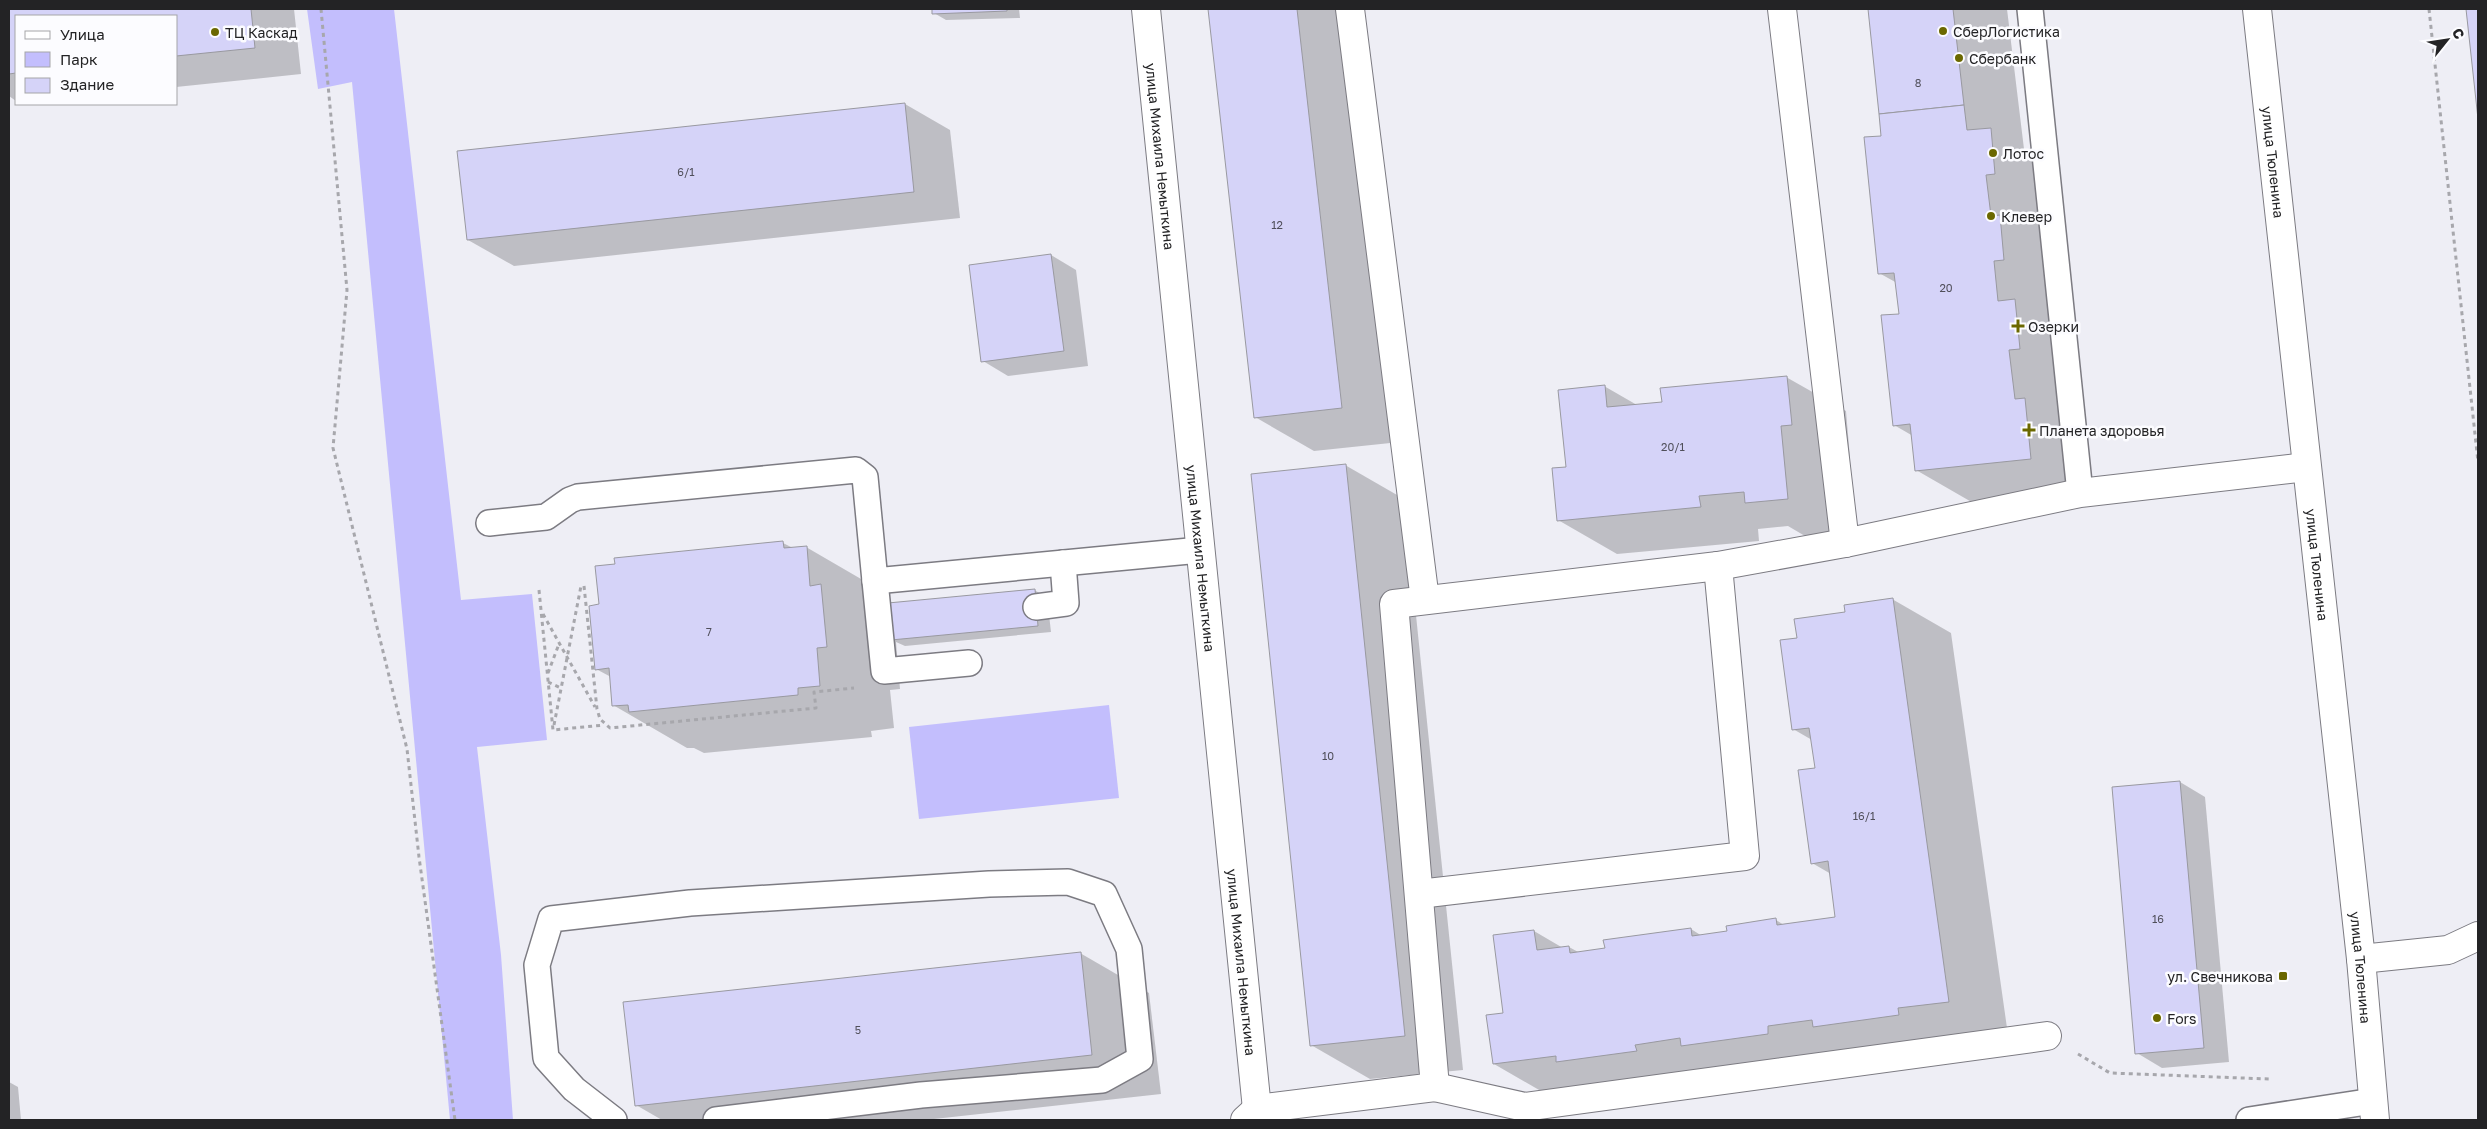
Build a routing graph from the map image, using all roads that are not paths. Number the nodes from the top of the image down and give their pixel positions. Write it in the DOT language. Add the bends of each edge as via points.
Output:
graph roads {
  1 [pos="1146,9"];
  2 [pos="1350,9"];
  3 [pos="1782,9"];
  4 [pos="2030,9"];
  5 [pos="2257,9"];
  6 [pos="2306,467"];
  7 [pos="2080,493"];
  8 [pos="489,523"];
  9 [pos="1845,543"];
  10 [pos="1200,550"];
  11 [pos="1063,563"];
  12 [pos="1718,566"];
  13 [pos="875,581"];
  14 [pos="1426,600"];
  15 [pos="1036,607"];
  16 [pos="969,663"];
  17 [pos="1419,894"];
  18 [pos="2478,936"];
  19 [pos="2361,959"];
  20 [pos="2047,1036"];
  21 [pos="1435,1087"];
  22 [pos="2374,1111"];
  23 [pos="858,1113"];
  24 [pos="1251,1115"];
  25 [pos="614,1120"];
  26 [pos="716,1120"];
  27 [pos="2249,1120"];
  1 -- 10 [label="street, улица Михаила Немыткина"];
  2 -- 14 [label="street"];
  3 -- 9 [label="street"];
  4 -- 7 [label="lane"];
  5 -- 6 [label="street, улица Тюленина"];
  6 -- 7 [label="street"];
  6 -- 19 [label="street, улица Тюленина"];
  7 -- 9 [label="street"];
  8 -- 13 [label="lane" via="546,517 578,497 856,470 865,477"];
  9 -- 12 [label="street"];
  10 -- 11 [label="lane"];
  10 -- 24 [label="street, улица Михаила Немыткина"];
  11 -- 13 [label="lane"];
  11 -- 15 [label="lane" via="1066,603"];
  12 -- 14 [label="street"];
  12 -- 17 [label="street" via="1744,856"];
  13 -- 16 [label="lane" via="884,671"];
  14 -- 17 [label="street" via="1394,604"];
  17 -- 21 [label="street"];
  18 -- 19 [label="street" via="2448,950"];
  19 -- 22 [label="street, улица Тюленина"];
  20 -- 21 [label="street" via="1525,1107"];
  21 -- 24 [label="street"];
  22 -- 27 [label="lane"];
  23 -- 25 [label="lane" via="922,1095 1102,1080 1140,1059 1129,949 1104,894 1068,882 989,884 690,903 551,919 537,966 546,1058 574,1089"];
  23 -- 26 [label="lane"];
}
